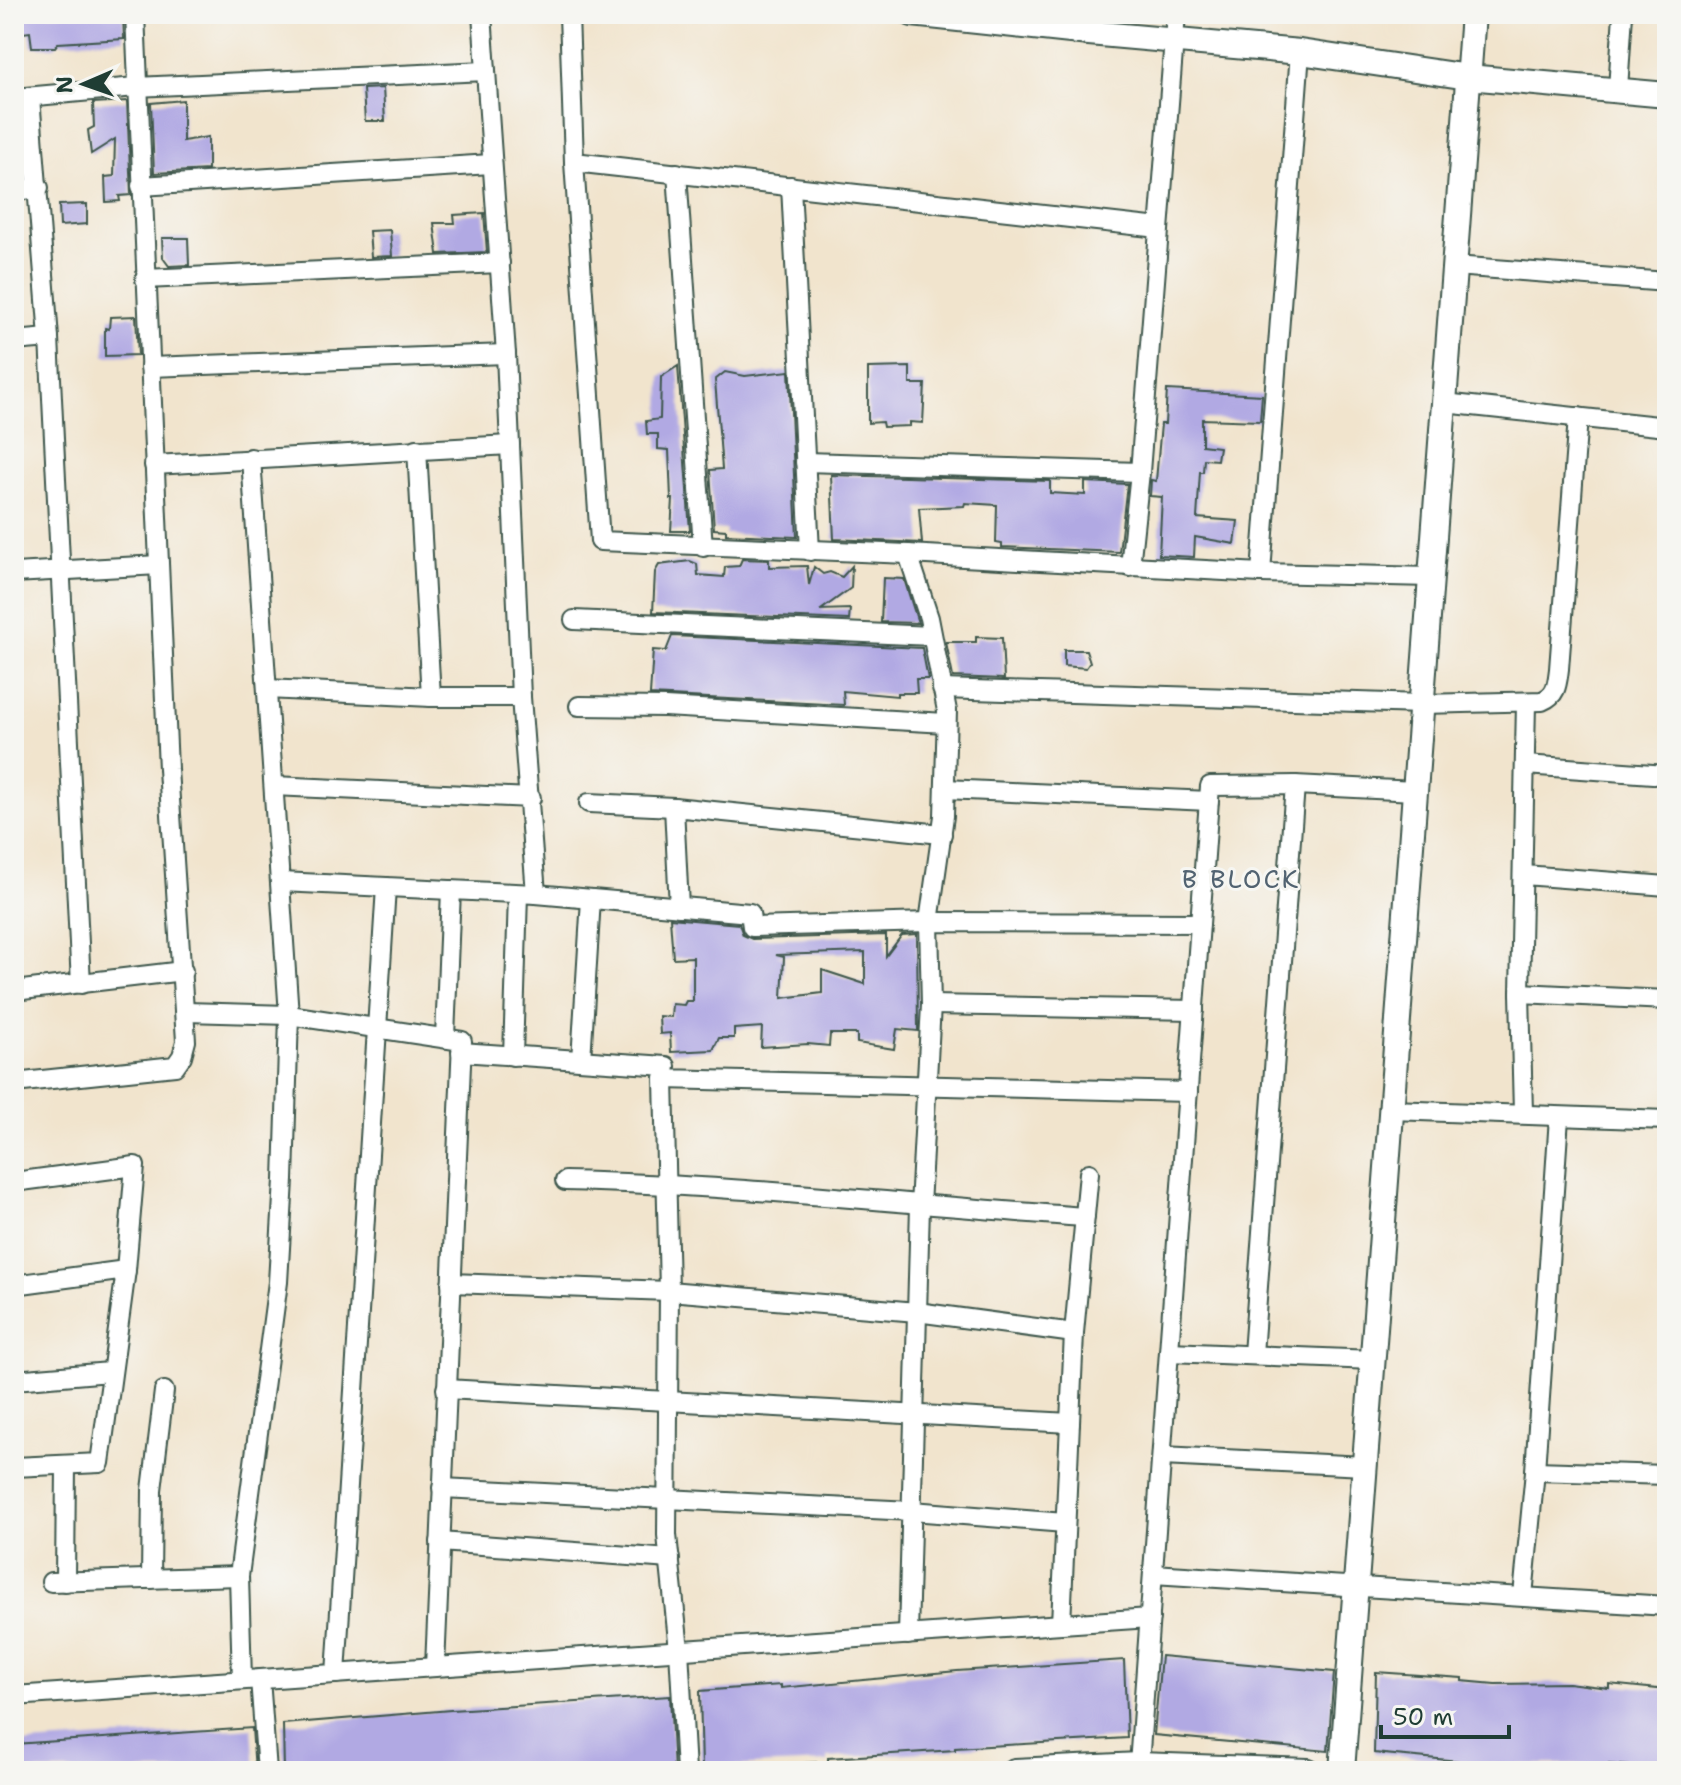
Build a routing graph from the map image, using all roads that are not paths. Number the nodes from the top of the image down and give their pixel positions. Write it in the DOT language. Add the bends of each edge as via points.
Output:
graph roads {
  1 [pos="135,14"];
  2 [pos="482,14"];
  3 [pos="569,14"];
  4 [pos="912,14"];
  5 [pos="1176,14"];
  6 [pos="1473,14"];
  7 [pos="1623,14"];
  8 [pos="1089,24"];
  9 [pos="1174,39"];
  10 [pos="1300,52"];
  11 [pos="486,71"];
  12 [pos="1468,77"];
  13 [pos="136,87"];
  14 [pos="1618,89"];
  15 [pos="1667,95"];
  16 [pos="22,97"];
  17 [pos="574,162"];
  18 [pos="491,164"];
  19 [pos="677,173"];
  20 [pos="141,186"];
  21 [pos="791,186"];
  22 [pos="39,188"];
  23 [pos="14,191"];
  24 [pos="1159,228"];
  25 [pos="500,263"];
  26 [pos="1454,266"];
  27 [pos="145,279"];
  28 [pos="1667,282"];
  29 [pos="49,338"];
  30 [pos="14,341"];
  31 [pos="506,354"];
  32 [pos="150,367"];
  33 [pos="1444,403"];
  34 [pos="1578,417"];
  35 [pos="1667,427"];
  36 [pos="510,445"];
  37 [pos="417,449"];
  38 [pos="251,458"];
  39 [pos="805,462"];
  40 [pos="154,465"];
  41 [pos="1140,472"];
  42 [pos="703,547"];
  43 [pos="810,551"];
  44 [pos="908,554"];
  45 [pos="159,565"];
  46 [pos="1130,567"];
  47 [pos="60,571"];
  48 [pos="14,573"];
  49 [pos="1261,573"];
  50 [pos="1431,577"];
  51 [pos="574,620"];
  52 [pos="932,636"];
  53 [pos="267,689"];
  54 [pos="942,689"];
  55 [pos="431,697"];
  56 [pos="521,697"];
  57 [pos="1526,703"];
  58 [pos="1422,704"];
  59 [pos="579,706"];
  60 [pos="946,723"];
  61 [pos="1525,765"];
  62 [pos="1667,775"];
  63 [pos="1295,785"];
  64 [pos="274,786"];
  65 [pos="945,789"];
  66 [pos="1415,791"];
  67 [pos="531,798"];
  68 [pos="1209,801"];
  69 [pos="589,803"];
  70 [pos="674,807"];
  71 [pos="942,834"];
  72 [pos="1524,875"];
  73 [pos="281,882"];
  74 [pos="1667,886"];
  75 [pos="386,887"];
  76 [pos="451,890"];
  77 [pos="527,894"];
  78 [pos="591,899"];
  79 [pos="679,907"];
  80 [pos="929,922"];
  81 [pos="1200,923"];
  82 [pos="183,971"];
  83 [pos="81,984"];
  84 [pos="14,991"];
  85 [pos="1520,993"];
  86 [pos="1667,1000"];
  87 [pos="931,1005"];
  88 [pos="1194,1010"];
  89 [pos="186,1012"];
  90 [pos="289,1015"];
  91 [pos="378,1027"];
  92 [pos="445,1037"];
  93 [pos="461,1052"];
  94 [pos="513,1056"];
  95 [pos="581,1060"];
  96 [pos="664,1079"];
  97 [pos="14,1083"];
  98 [pos="925,1087"];
  99 [pos="1188,1092"];
  100 [pos="1392,1110"];
  101 [pos="1523,1113"];
  102 [pos="1559,1117"];
  103 [pos="1667,1120"];
  104 [pos="1089,1173"];
  105 [pos="565,1181"];
  106 [pos="14,1182"];
  107 [pos="667,1183"];
  108 [pos="920,1206"];
  109 [pos="1085,1217"];
  110 [pos="126,1270"];
  111 [pos="451,1283"];
  112 [pos="14,1285"];
  113 [pos="669,1291"];
  114 [pos="917,1312"];
  115 [pos="1074,1333"];
  116 [pos="1169,1352"];
  117 [pos="1253,1354"];
  118 [pos="1373,1360"];
  119 [pos="110,1372"];
  120 [pos="14,1380"];
  121 [pos="446,1389"];
  122 [pos="164,1391"];
  123 [pos="668,1402"];
  124 [pos="913,1413"];
  125 [pos="1070,1423"];
  126 [pos="1162,1456"];
  127 [pos="66,1465"];
  128 [pos="1365,1466"];
  129 [pos="14,1467"];
  130 [pos="1535,1471"];
  131 [pos="1667,1475"];
  132 [pos="442,1488"];
  133 [pos="667,1500"];
  134 [pos="912,1511"];
  135 [pos="1065,1523"];
  136 [pos="440,1542"];
  137 [pos="670,1559"];
  138 [pos="1153,1574"];
  139 [pos="239,1576"];
  140 [pos="151,1579"];
  141 [pos="1356,1586"];
  142 [pos="1523,1596"];
  143 [pos="1667,1606"];
  144 [pos="1150,1618"];
  145 [pos="1061,1624"];
  146 [pos="908,1635"];
  147 [pos="679,1650"];
  148 [pos="435,1667"];
  149 [pos="336,1674"];
  150 [pos="251,1679"];
  151 [pos="14,1696"];
  152 [pos="1139,1765"];
  153 [pos="1281,1770"];
  154 [pos="267,1771"];
  155 [pos="686,1771"];
  156 [pos="1015,1771"];
  157 [pos="1308,1771"];
  158 [pos="1342,1771"];
  1 -- 13 [label="street"];
  2 -- 11 [label="street"];
  3 -- 17 [label="street"];
  4 -- 8 [label="street"];
  5 -- 9 [label="street"];
  6 -- 12 [label="street"];
  7 -- 14 [label="street"];
  8 -- 9 [label="street"];
  9 -- 10 [label="street"];
  9 -- 24 [label="street"];
  10 -- 12 [label="street"];
  10 -- 49 [label="street"];
  11 -- 13 [label="street"];
  11 -- 18 [label="street"];
  12 -- 14 [label="street"];
  12 -- 26 [label="street"];
  13 -- 16 [label="street"];
  13 -- 20 [label="street"];
  14 -- 15 [label="street"];
  16 -- 22 [label="street"];
  17 -- 19 [label="street"];
  17 -- 42 [label="street" via="600,541"];
  18 -- 20 [label="street"];
  18 -- 25 [label="street"];
  19 -- 21 [label="street"];
  19 -- 42 [label="street"];
  20 -- 27 [label="street"];
  21 -- 24 [label="street"];
  21 -- 39 [label="street"];
  22 -- 23 [label="street"];
  22 -- 29 [label="street"];
  24 -- 41 [label="street"];
  25 -- 27 [label="street"];
  25 -- 31 [label="street"];
  26 -- 28 [label="street"];
  26 -- 33 [label="street"];
  27 -- 32 [label="street"];
  29 -- 30 [label="street"];
  29 -- 47 [label="street"];
  31 -- 32 [label="street"];
  31 -- 36 [label="street"];
  32 -- 40 [label="street"];
  33 -- 34 [label="street"];
  33 -- 50 [label="street"];
  34 -- 35 [label="street"];
  34 -- 57 [label="street" via="1557,686 1552,697"];
  36 -- 37 [label="street"];
  36 -- 56 [label="street"];
  37 -- 38 [label="street"];
  37 -- 55 [label="street"];
  38 -- 40 [label="street"];
  38 -- 53 [label="street"];
  39 -- 41 [label="street"];
  39 -- 43 [label="street"];
  40 -- 45 [label="street"];
  41 -- 46 [label="street"];
  42 -- 43 [label="street"];
  43 -- 44 [label="street"];
  44 -- 46 [label="street"];
  44 -- 52 [label="street"];
  45 -- 47 [label="street"];
  45 -- 82 [label="street"];
  46 -- 49 [label="street"];
  47 -- 48 [label="street"];
  47 -- 83 [label="street"];
  49 -- 50 [label="street"];
  50 -- 58 [label="street"];
  51 -- 52 [label="street"];
  52 -- 54 [label="street"];
  53 -- 55 [label="street"];
  53 -- 64 [label="street"];
  54 -- 58 [label="street"];
  54 -- 60 [label="street"];
  55 -- 56 [label="street"];
  56 -- 67 [label="street"];
  57 -- 58 [label="street"];
  57 -- 61 [label="street"];
  58 -- 66 [label="street"];
  59 -- 60 [label="street"];
  60 -- 65 [label="street"];
  61 -- 62 [label="street"];
  61 -- 72 [label="street"];
  63 -- 66 [label="street"];
  63 -- 68 [label="street" via="1210,786"];
  63 -- 117 [label="street"];
  64 -- 67 [label="street"];
  64 -- 73 [label="street"];
  65 -- 68 [label="street"];
  65 -- 71 [label="street"];
  66 -- 100 [label="street"];
  67 -- 77 [label="street"];
  68 -- 81 [label="street"];
  69 -- 70 [label="street"];
  70 -- 71 [label="street"];
  70 -- 79 [label="street"];
  71 -- 80 [label="street"];
  72 -- 74 [label="street"];
  72 -- 85 [label="street"];
  73 -- 75 [label="street"];
  73 -- 90 [label="street"];
  75 -- 76 [label="street"];
  75 -- 91 [label="street"];
  76 -- 77 [label="street"];
  76 -- 92 [label="street"];
  77 -- 78 [label="street"];
  77 -- 94 [label="street"];
  78 -- 79 [label="street"];
  78 -- 95 [label="street"];
  79 -- 80 [label="street" via="750,913 752,927"];
  80 -- 81 [label="street"];
  80 -- 87 [label="street"];
  81 -- 88 [label="street"];
  82 -- 83 [label="street"];
  82 -- 89 [label="street"];
  83 -- 84 [label="street"];
  85 -- 86 [label="street"];
  85 -- 101 [label="street"];
  87 -- 88 [label="street"];
  87 -- 98 [label="street"];
  88 -- 99 [label="street"];
  89 -- 90 [label="street"];
  89 -- 97 [label="street" via="186,1041 175,1066"];
  90 -- 91 [label="street"];
  90 -- 139 [label="street" via="278,1282"];
  91 -- 92 [label="street"];
  91 -- 149 [label="street"];
  92 -- 93 [label="street" via="462,1041"];
  93 -- 94 [label="street"];
  93 -- 111 [label="street"];
  94 -- 95 [label="street"];
  95 -- 96 [label="street" via="666,1066"];
  96 -- 98 [label="street"];
  96 -- 107 [label="street"];
  98 -- 99 [label="street"];
  98 -- 108 [label="street"];
  99 -- 116 [label="street"];
  100 -- 101 [label="street"];
  100 -- 118 [label="street"];
  101 -- 102 [label="street"];
  102 -- 103 [label="street"];
  102 -- 130 [label="street"];
  104 -- 109 [label="street"];
  105 -- 107 [label="street"];
  106 -- 110 [label="street" via="135,1166"];
  107 -- 108 [label="street"];
  107 -- 113 [label="street"];
  108 -- 109 [label="street"];
  108 -- 114 [label="street"];
  109 -- 115 [label="street"];
  110 -- 112 [label="street"];
  110 -- 119 [label="street"];
  111 -- 113 [label="street"];
  111 -- 121 [label="street"];
  113 -- 114 [label="street"];
  113 -- 123 [label="street"];
  114 -- 115 [label="street"];
  114 -- 124 [label="street"];
  115 -- 125 [label="street"];
  116 -- 117 [label="street"];
  116 -- 126 [label="street"];
  117 -- 118 [label="street"];
  118 -- 128 [label="street"];
  119 -- 120 [label="street"];
  119 -- 127 [label="street" via="100,1463"];
  121 -- 123 [label="street"];
  121 -- 132 [label="street"];
  122 -- 140 [label="street" via="152,1490"];
  123 -- 124 [label="street"];
  123 -- 133 [label="street"];
  124 -- 125 [label="street"];
  124 -- 134 [label="street"];
  125 -- 135 [label="street"];
  126 -- 128 [label="street"];
  126 -- 138 [label="street"];
  127 -- 129 [label="street"];
  127 -- 140 [label="street" via="58,1582"];
  128 -- 141 [label="street"];
  130 -- 131 [label="street"];
  130 -- 142 [label="street"];
  132 -- 133 [label="street"];
  132 -- 136 [label="street"];
  133 -- 134 [label="street"];
  133 -- 137 [label="street"];
  134 -- 135 [label="street"];
  134 -- 146 [label="street"];
  135 -- 145 [label="street"];
  136 -- 137 [label="street"];
  136 -- 148 [label="street"];
  137 -- 147 [label="street"];
  138 -- 141 [label="street"];
  138 -- 144 [label="street"];
  139 -- 140 [label="street"];
  139 -- 150 [label="street"];
  141 -- 142 [label="street"];
  141 -- 158 [label="street"];
  142 -- 143 [label="street"];
  144 -- 145 [label="street"];
  144 -- 152 [label="street"];
  145 -- 146 [label="street"];
  146 -- 147 [label="street"];
  147 -- 148 [label="street"];
  147 -- 155 [label="street"];
  148 -- 149 [label="street"];
  149 -- 150 [label="street"];
  150 -- 151 [label="street"];
  150 -- 154 [label="street"];
  152 -- 153 [label="street"];
  152 -- 156 [label="street"];
  153 -- 157 [label="street"];
}
